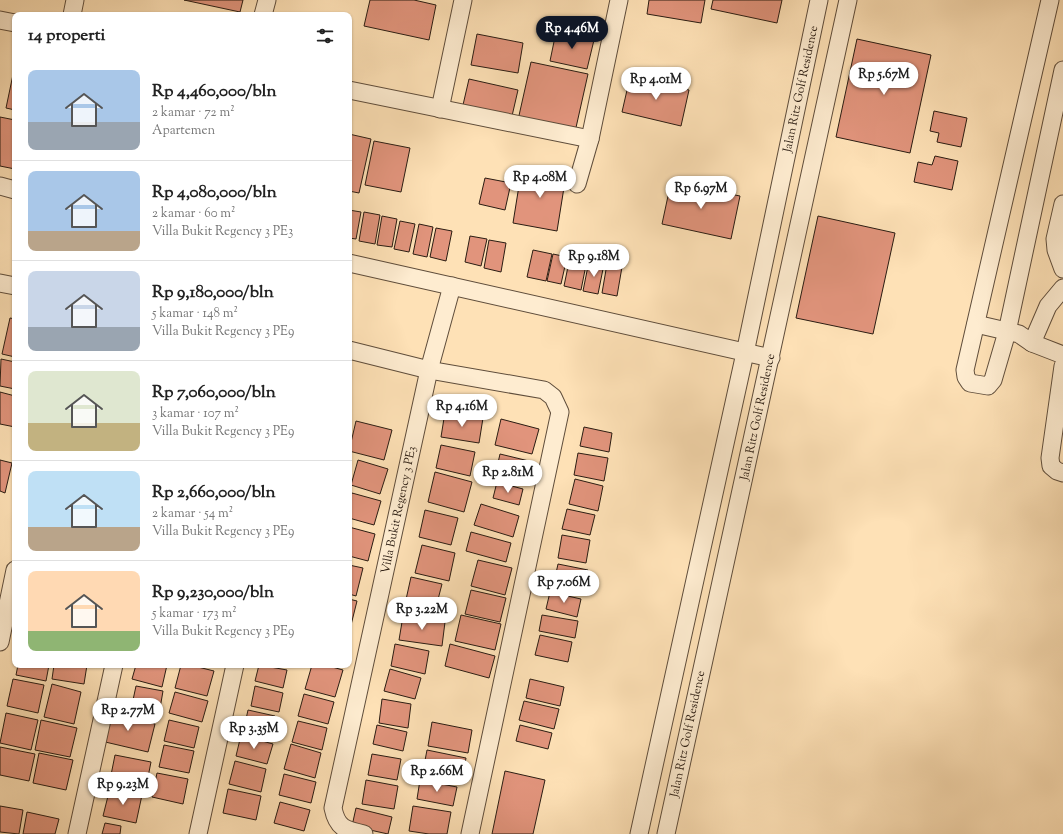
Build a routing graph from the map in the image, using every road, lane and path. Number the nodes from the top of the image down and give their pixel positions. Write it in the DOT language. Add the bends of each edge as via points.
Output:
graph roads {
  1 [pos="75,0"];
  2 [pos="267,0"];
  3 [pos="463,0"];
  4 [pos="619,0"];
  5 [pos="819,0"];
  6 [pos="848,0"];
  7 [pos="1050,0"];
  8 [pos="73,12"];
  9 [pos="265,12"];
  10 [pos="0,20"];
  11 [pos="12,23"];
  12 [pos="1063,70"];
  13 [pos="352,91"];
  14 [pos="440,108"];
  15 [pos="590,139"];
  16 [pos="577,184"];
  17 [pos="0,186"];
  18 [pos="12,189"];
  19 [pos="1063,204"];
  20 [pos="352,264"];
  21 [pos="1063,269"];
  22 [pos="0,283"];
  23 [pos="12,285"];
  24 [pos="452,286"];
  25 [pos="1063,288"];
  26 [pos="976,324"];
  27 [pos="1007,332"];
  28 [pos="1032,343"];
  29 [pos="352,351"];
  30 [pos="745,353"];
  31 [pos="1063,355"];
  32 [pos="771,358"];
  33 [pos="1063,366"];
  34 [pos="429,370"];
  35 [pos="1063,472"];
  36 [pos="12,584"];
  37 [pos="0,642"];
  38 [pos="113,668"];
  39 [pos="234,668"];
  40 [pos="77,834"];
  41 [pos="198,834"];
  42 [pos="364,834"];
  43 [pos="470,834"];
  44 [pos="639,834"];
  45 [pos="666,834"];
  1 -- 8 [label="street"];
  2 -- 9 [label="street"];
  3 -- 14 [label="street"];
  4 -- 15 [label="street"];
  5 -- 30 [label="street, Jalan Ritz Golf Residence"];
  6 -- 32 [label="street, Jalan Ritz Golf Residence"];
  7 -- 26 [label="street"];
  10 -- 11 [label="street"];
  12 -- 27 [label="street"];
  13 -- 14 [label="street"];
  14 -- 15 [label="street"];
  15 -- 16 [label="street"];
  17 -- 18 [label="street"];
  19 -- 21 [label="street" via="1055,239"];
  20 -- 24 [label="street"];
  22 -- 23 [label="street"];
  24 -- 30 [label="street"];
  24 -- 34 [label="street, Villa Bukit Regency 3 PE3"];
  25 -- 28 [label="street" via="1048,306"];
  26 -- 27 [label="street"];
  26 -- 27 [label="street" via="966,370 966,377 970,383 988,386 991,384"];
  27 -- 28 [label="street" via="1019,334"];
  28 -- 31 [label="street"];
  29 -- 34 [label="street"];
  30 -- 32 [label="street"];
  30 -- 44 [label="street, Jalan Ritz Golf Residence"];
  32 -- 45 [label="street, Jalan Ritz Golf Residence"];
  33 -- 35 [label="street" via="1050,458 1051,466"];
  34 -- 42 [label="street, Villa Bukit Regency 3 PE3" via="333,808 335,820 346,830"];
  34 -- 43 [label="street" via="544,390 553,397 560,412"];
  36 -- 37 [label="street"];
  38 -- 40 [label="street"];
  39 -- 41 [label="street"];
}
